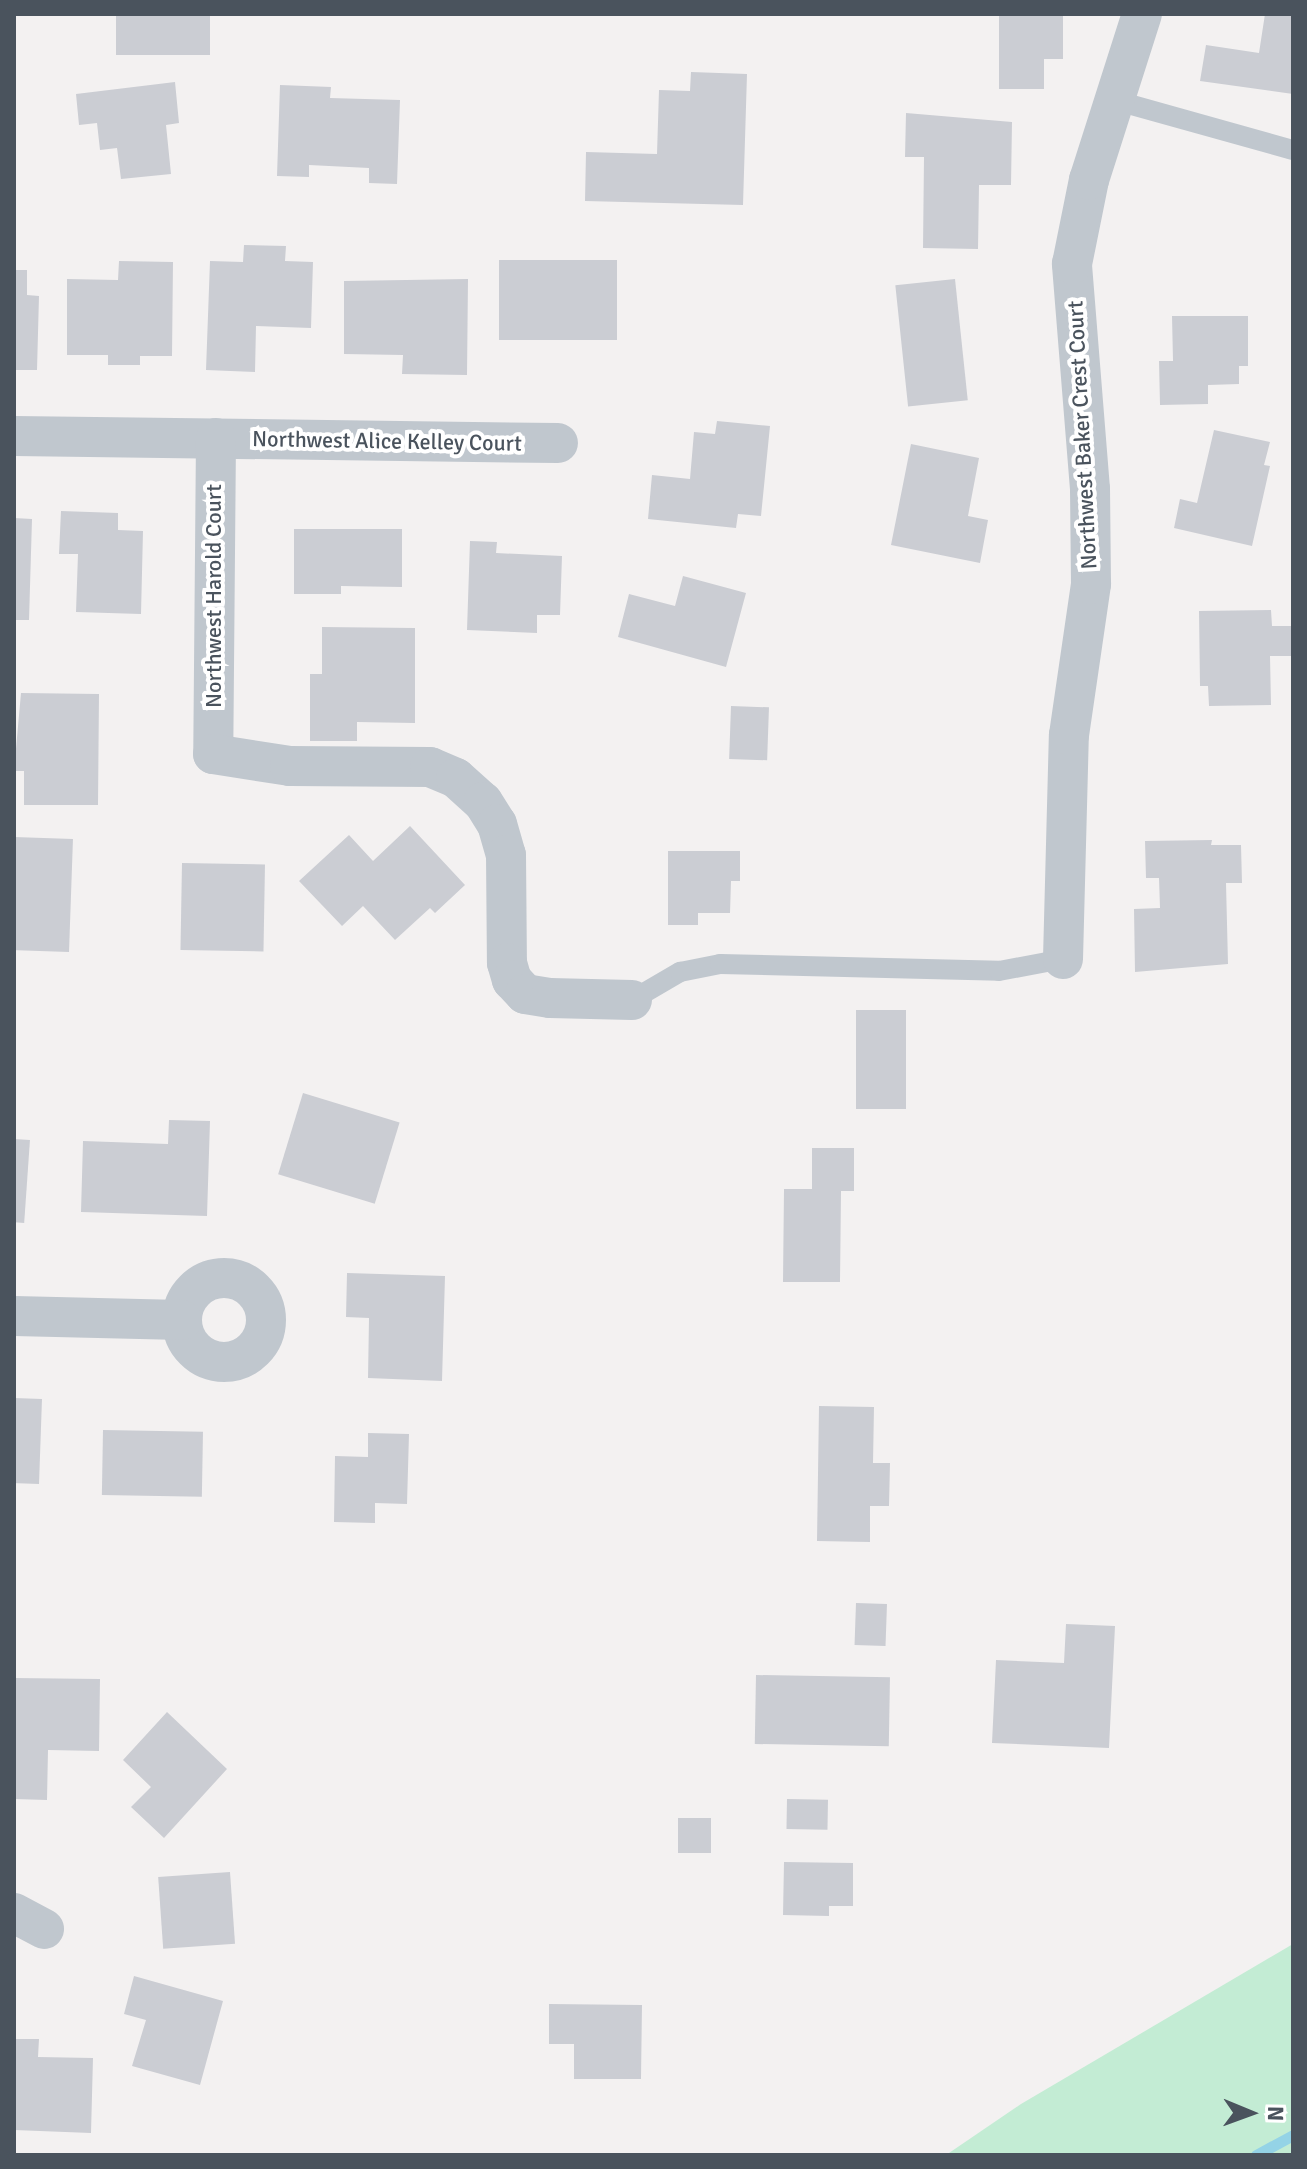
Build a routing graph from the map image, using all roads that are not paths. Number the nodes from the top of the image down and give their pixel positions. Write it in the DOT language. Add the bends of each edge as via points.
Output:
graph roads {
  1 [pos="1142,14"];
  2 [pos="1114,100"];
  3 [pos="1293,150"];
  4 [pos="14,436"];
  5 [pos="216,438"];
  6 [pos="558,443"];
  7 [pos="1063,959"];
  8 [pos="632,1000"];
  9 [pos="14,1316"];
  10 [pos="182,1320"];
  1 -- 2 [label="street, Northwest Baker Crest Court"];
  2 -- 3 [label="lane"];
  2 -- 7 [label="street, Northwest Baker Crest Court" via="1089,180 1072,264 1090,489 1091,584 1069,735"];
  4 -- 5 [label="street, Northwest Alice Kelley Court"];
  5 -- 6 [label="street, Northwest Alice Kelley Court"];
  5 -- 8 [label="street, Northwest Harold Court" via="213,754 290,766 430,767 456,778 483,802 497,824 506,855 507,963 512,980 525,994"];
  7 -- 8 [label="lane" via="999,971 720,964 680,972"];
  9 -- 10 [label="street"];
}
